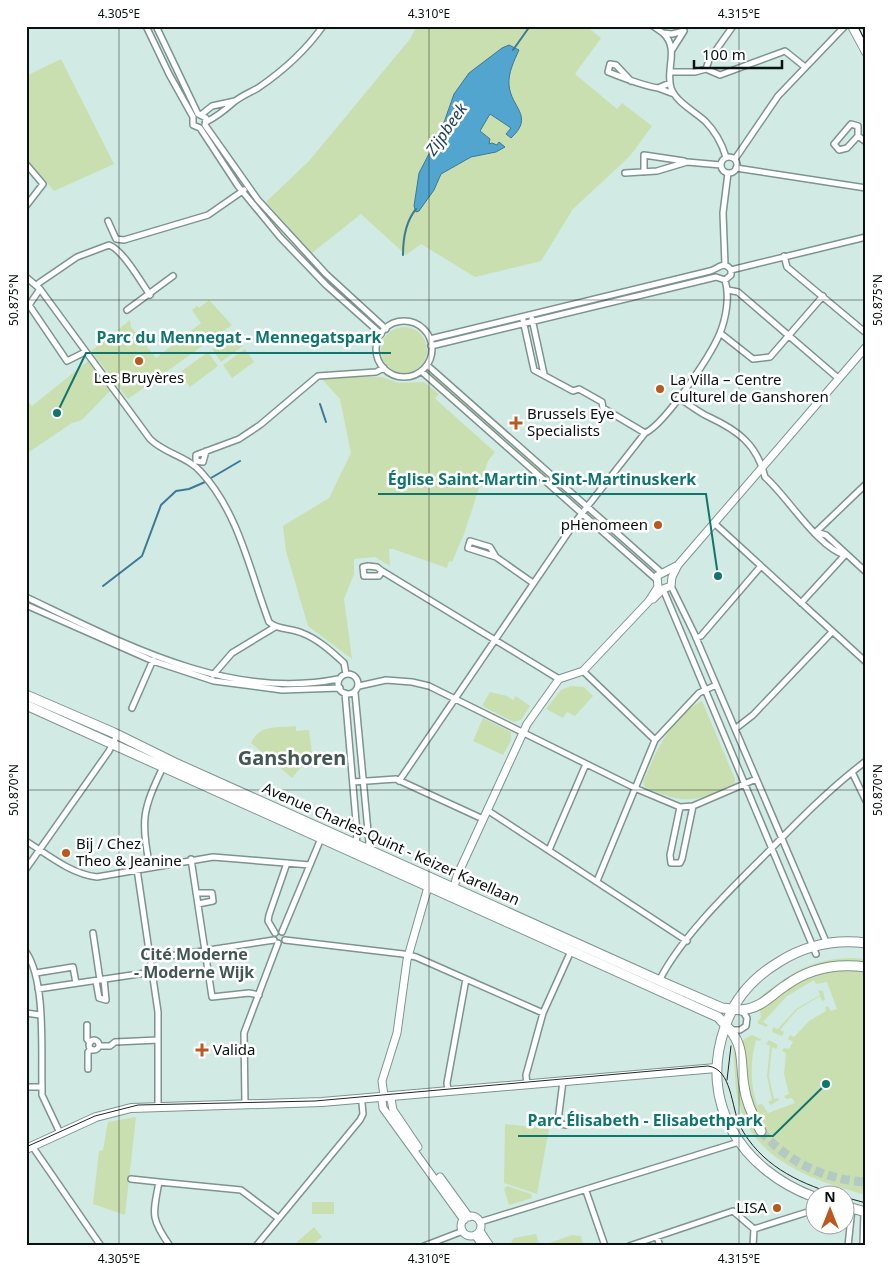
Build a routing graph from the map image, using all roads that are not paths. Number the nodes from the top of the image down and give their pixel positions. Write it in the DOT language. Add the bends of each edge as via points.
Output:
graph roads {
  1 [pos="324,26"];
  2 [pos="653,26"];
  3 [pos="689,26"];
  4 [pos="733,26"];
  5 [pos="845,26"];
  6 [pos="852,26"];
  7 [pos="156,27"];
  8 [pos="148,29"];
  9 [pos="684,31"];
  10 [pos="663,33"];
  11 [pos="672,50"];
  12 [pos="866,52"];
  13 [pos="805,67"];
  14 [pos="706,69"];
  15 [pos="671,72"];
  16 [pos="631,81"];
  17 [pos="670,83"];
  18 [pos="658,88"];
  19 [pos="674,94"];
  20 [pos="235,101"];
  21 [pos="198,115"];
  22 [pos="204,125"];
  23 [pos="858,136"];
  24 [pos="866,142"];
  25 [pos="726,157"];
  26 [pos="735,159"];
  27 [pos="687,162"];
  28 [pos="27,165"];
  29 [pos="721,165"];
  30 [pos="736,168"];
  31 [pos="644,172"];
  32 [pos="625,173"];
  33 [pos="728,173"];
  34 [pos="248,188"];
  35 [pos="866,188"];
  36 [pos="242,192"];
  37 [pos="26,206"];
  38 [pos="108,221"];
  39 [pos="866,237"];
  40 [pos="309,256"];
  41 [pos="784,256"];
  42 [pos="304,263"];
  43 [pos="724,265"];
  44 [pos="716,269"];
  45 [pos="731,270"];
  46 [pos="174,276"];
  47 [pos="26,277"];
  48 [pos="716,277"];
  49 [pos="725,280"];
  50 [pos="38,287"];
  51 [pos="728,290"];
  52 [pos="628,291"];
  53 [pos="150,294"];
  54 [pos="823,296"];
  55 [pos="630,298"];
  56 [pos="127,310"];
  57 [pos="531,315"];
  58 [pos="522,317"];
  59 [pos="532,321"];
  60 [pos="523,323"];
  61 [pos="386,328"];
  62 [pos="720,333"];
  63 [pos="866,333"];
  64 [pos="381,334"];
  65 [pos="788,334"];
  66 [pos="430,339"];
  67 [pos="431,346"];
  68 [pos="866,347"];
  69 [pos="85,352"];
  70 [pos="427,365"];
  71 [pos="384,368"];
  72 [pos="421,371"];
  73 [pos="544,374"];
  74 [pos="838,378"];
  75 [pos="679,398"];
  76 [pos="644,433"];
  77 [pos="510,438"];
  78 [pos="505,444"];
  79 [pos="206,451"];
  80 [pos="762,467"];
  81 [pos="866,484"];
  82 [pos="587,506"];
  83 [pos="582,514"];
  84 [pos="714,524"];
  85 [pos="816,532"];
  86 [pos="845,555"];
  87 [pos="496,557"];
  88 [pos="761,566"];
  89 [pos="382,572"];
  90 [pos="866,572"];
  91 [pos="667,574"];
  92 [pos="533,583"];
  93 [pos="659,585"];
  94 [pos="671,586"];
  95 [pos="26,597"];
  96 [pos="651,600"];
  97 [pos="666,601"];
  98 [pos="801,603"];
  99 [pos="26,605"];
  100 [pos="275,627"];
  101 [pos="832,632"];
  102 [pos="696,638"];
  103 [pos="496,640"];
  104 [pos="155,656"];
  105 [pos="153,661"];
  106 [pos="866,662"];
  107 [pos="583,671"];
  108 [pos="346,674"];
  109 [pos="213,675"];
  110 [pos="338,679"];
  111 [pos="559,679"];
  112 [pos="716,685"];
  113 [pos="359,686"];
  114 [pos="340,688"];
  115 [pos="704,691"];
  116 [pos="345,693"];
  117 [pos="355,693"];
  118 [pos="26,696"];
  119 [pos="456,698"];
  120 [pos="26,705"];
  121 [pos="132,708"];
  122 [pos="735,729"];
  123 [pos="523,732"];
  124 [pos="117,735"];
  125 [pos="656,740"];
  126 [pos="113,744"];
  127 [pos="866,761"];
  128 [pos="586,764"];
  129 [pos="163,767"];
  130 [pos="852,772"];
  131 [pos="756,779"];
  132 [pos="399,780"];
  133 [pos="353,782"];
  134 [pos="363,782"];
  135 [pos="744,784"];
  136 [pos="637,789"];
  137 [pos="866,801"];
  138 [pos="693,806"];
  139 [pos="680,807"];
  140 [pos="487,810"];
  141 [pos="483,819"];
  142 [pos="323,834"];
  143 [pos="781,838"];
  144 [pos="26,841"];
  145 [pos="354,848"];
  146 [pos="771,848"];
  147 [pos="40,850"];
  148 [pos="549,850"];
  149 [pos="366,853"];
  150 [pos="191,859"];
  151 [pos="287,863"];
  152 [pos="310,865"];
  153 [pos="150,867"];
  154 [pos="26,869"];
  155 [pos="137,869"];
  156 [pos="597,881"];
  157 [pos="428,887"];
  158 [pos="453,887"];
  159 [pos="196,893"];
  160 [pos="454,899"];
  161 [pos="198,904"];
  162 [pos="282,932"];
  163 [pos="93,933"];
  164 [pos="275,933"];
  165 [pos="285,940"];
  166 [pos="687,941"];
  167 [pos="276,942"];
  168 [pos="866,943"];
  169 [pos="826,944"];
  170 [pos="817,950"];
  171 [pos="205,951"];
  172 [pos="571,951"];
  173 [pos="26,952"];
  174 [pos="408,955"];
  175 [pos="150,959"];
  176 [pos="866,967"];
  177 [pos="152,972"];
  178 [pos="36,973"];
  179 [pos="100,980"];
  180 [pos="466,980"];
  181 [pos="659,981"];
  182 [pos="76,983"];
  183 [pos="38,988"];
  184 [pos="258,995"];
  185 [pos="730,1010"];
  186 [pos="742,1010"];
  187 [pos="26,1013"];
  188 [pos="543,1013"];
  189 [pos="40,1015"];
  190 [pos="87,1025"];
  191 [pos="728,1027"];
  192 [pos="158,1040"];
  193 [pos="91,1046"];
  194 [pos="716,1068"];
  195 [pos="88,1069"];
  196 [pos="563,1081"];
  197 [pos="526,1084"];
  198 [pos="26,1087"];
  199 [pos="42,1087"];
  200 [pos="448,1091"];
  201 [pos="388,1098"];
  202 [pos="294,1103"];
  203 [pos="362,1103"];
  204 [pos="245,1104"];
  205 [pos="158,1106"];
  206 [pos="566,1125"];
  207 [pos="761,1131"];
  208 [pos="60,1133"];
  209 [pos="739,1142"];
  210 [pos="29,1148"];
  211 [pos="131,1180"];
  212 [pos="159,1182"];
  213 [pos="586,1190"];
  214 [pos="804,1192"];
  215 [pos="865,1212"];
  216 [pos="804,1213"];
  217 [pos="278,1218"];
  218 [pos="466,1218"];
  219 [pos="480,1222"];
  220 [pos="754,1229"];
  221 [pos="462,1231"];
  222 [pos="477,1233"];
  223 [pos="657,1237"];
  224 [pos="101,1246"];
  225 [pos="170,1246"];
  226 [pos="256,1246"];
  227 [pos="424,1246"];
  228 [pos="483,1246"];
  229 [pos="490,1246"];
  230 [pos="605,1246"];
  231 [pos="628,1246"];
  232 [pos="660,1246"];
  233 [pos="753,1246"];
  234 [pos="863,1246"];
  1 -- 20 [label="street" via="288,65"];
  2 -- 10 [label="street"];
  3 -- 9 [label="street"];
  4 -- 14 [label="street"];
  5 -- 13 [label="street"];
  6 -- 12 [label="main road"];
  7 -- 8 [label="street"];
  7 -- 21 [label="street"];
  8 -- 21 [label="street" via="169,74"];
  9 -- 10 [label="street"];
  9 -- 11 [label="street"];
  10 -- 11 [label="street"];
  11 -- 15 [label="street"];
  13 -- 14 [label="street" via="785,51 720,75"];
  13 -- 26 [label="street" via="778,96"];
  14 -- 15 [label="street"];
  15 -- 17 [label="street"];
  16 -- 18 [label="street"];
  17 -- 18 [label="street"];
  17 -- 19 [label="street"];
  18 -- 19 [label="street"];
  19 -- 25 [label="street" via="714,131"];
  20 -- 21 [label="street" via="212,106"];
  20 -- 22 [label="street"];
  21 -- 22 [label="street"];
  21 -- 22 [label="street" via="193,125"];
  22 -- 34 [label="street"];
  22 -- 36 [label="street"];
  23 -- 23 [label="street" via="858,126 851,124 836,140 835,146 839,150 846,149"];
  23 -- 24 [label="street"];
  25 -- 26 [label="street"];
  25 -- 29 [label="street"];
  26 -- 30 [label="street"];
  27 -- 29 [label="street"];
  27 -- 31 [label="street"];
  27 -- 31 [label="street" via="644,155"];
  28 -- 37 [label="street" via="43,184"];
  29 -- 33 [label="street"];
  30 -- 33 [label="street"];
  30 -- 35 [label="street"];
  31 -- 32 [label="street"];
  33 -- 43 [label="street" via="723,213"];
  34 -- 36 [label="street"];
  34 -- 40 [label="street"];
  36 -- 38 [label="street" via="208,215 124,240 116,239"];
  36 -- 42 [label="street"];
  39 -- 41 [label="street"];
  40 -- 42 [label="street"];
  40 -- 61 [label="street"];
  41 -- 45 [label="street"];
  41 -- 54 [label="street" via="788,267"];
  42 -- 64 [label="street"];
  43 -- 44 [label="street"];
  43 -- 45 [label="street"];
  44 -- 48 [label="street"];
  44 -- 52 [label="street"];
  45 -- 49 [label="street" via="731,275"];
  46 -- 53 [label="street"];
  47 -- 50 [label="street"];
  48 -- 49 [label="street"];
  48 -- 55 [label="street"];
  49 -- 51 [label="street"];
  50 -- 53 [label="street" via="63,264 108,245 116,250"];
  50 -- 69 [label="street"];
  50 -- 69 [label="street" via="29,305 67,361"];
  51 -- 62 [label="street"];
  51 -- 65 [label="street" via="738,292"];
  52 -- 55 [label="street"];
  52 -- 57 [label="street"];
  53 -- 56 [label="street"];
  54 -- 63 [label="street"];
  54 -- 65 [label="street"];
  55 -- 59 [label="street"];
  57 -- 58 [label="street"];
  57 -- 59 [label="street"];
  58 -- 60 [label="street"];
  58 -- 66 [label="street"];
  59 -- 60 [label="street"];
  59 -- 73 [label="street"];
  60 -- 67 [label="street"];
  60 -- 73 [label="street" via="534,370"];
  61 -- 64 [label="street"];
  61 -- 66 [label="street" via="409,322 420,327"];
  62 -- 65 [label="street" via="753,359 770,357"];
  62 -- 75 [label="street"];
  64 -- 71 [label="street" via="376,352"];
  65 -- 74 [label="street"];
  66 -- 67 [label="street"];
  67 -- 70 [label="street"];
  68 -- 74 [label="street"];
  69 -- 100 [label="street" via="150,439 160,449 200,470 228,513 251,566 269,622"];
  70 -- 72 [label="street"];
  70 -- 77 [label="street"];
  71 -- 72 [label="street" via="402,377"];
  71 -- 79 [label="street" via="376,372 318,376 260,425 239,439"];
  72 -- 78 [label="street"];
  73 -- 76 [label="street" via="573,391 579,389 602,402 603,408"];
  74 -- 80 [label="street"];
  75 -- 76 [label="street" via="653,429"];
  75 -- 80 [label="street" via="744,438"];
  76 -- 82 [label="street"];
  77 -- 78 [label="street"];
  77 -- 82 [label="street"];
  78 -- 83 [label="street"];
  80 -- 84 [label="street"];
  80 -- 85 [label="street" via="764,477"];
  81 -- 85 [label="street"];
  82 -- 83 [label="street"];
  82 -- 91 [label="street"];
  83 -- 92 [label="street"];
  83 -- 93 [label="street"];
  84 -- 88 [label="street"];
  84 -- 91 [label="street"];
  85 -- 86 [label="street" via="838,553"];
  86 -- 90 [label="street"];
  86 -- 98 [label="street"];
  87 -- 87 [label="street" via="490,547 470,541 468,548"];
  87 -- 92 [label="street"];
  88 -- 98 [label="street"];
  88 -- 102 [label="street" via="702,636"];
  89 -- 103 [label="street"];
  91 -- 93 [label="street"];
  91 -- 94 [label="street"];
  92 -- 103 [label="street"];
  93 -- 94 [label="street"];
  93 -- 96 [label="street"];
  93 -- 97 [label="street"];
  94 -- 102 [label="street"];
  95 -- 104 [label="street"];
  96 -- 97 [label="street"];
  96 -- 107 [label="street"];
  97 -- 115 [label="street"];
  98 -- 101 [label="street"];
  99 -- 105 [label="street"];
  100 -- 108 [label="street" via="302,633 319,642 344,663"];
  100 -- 109 [label="street" via="232,653"];
  101 -- 106 [label="street"];
  101 -- 122 [label="street"];
  102 -- 112 [label="street"];
  103 -- 111 [label="street"];
  103 -- 119 [label="street"];
  104 -- 105 [label="street"];
  104 -- 109 [label="street"];
  105 -- 114 [label="street" via="181,672 239,686 282,690"];
  105 -- 121 [label="street"];
  107 -- 111 [label="street"];
  107 -- 125 [label="street"];
  108 -- 110 [label="street"];
  108 -- 113 [label="street" via="357,680"];
  109 -- 110 [label="street" via="283,683"];
  110 -- 114 [label="street"];
  111 -- 123 [label="street"];
  112 -- 115 [label="street"];
  112 -- 122 [label="street"];
  113 -- 117 [label="street"];
  113 -- 119 [label="street" via="386,680 412,682"];
  114 -- 116 [label="street"];
  115 -- 125 [label="street"];
  115 -- 135 [label="street"];
  116 -- 117 [label="street"];
  116 -- 133 [label="street"];
  117 -- 134 [label="street"];
  118 -- 124 [label="main road, Avenue Charles-Quint - Keizer Karellaan"];
  119 -- 123 [label="street"];
  119 -- 132 [label="street"];
  120 -- 126 [label="main road, Avenue Charles-Quint - Keizer Karellaan"];
  122 -- 131 [label="street"];
  123 -- 128 [label="street"];
  123 -- 140 [label="street"];
  124 -- 126 [label="street"];
  124 -- 142 [label="main road, Avenue Charles-Quint - Keizer Karellaan"];
  125 -- 136 [label="street"];
  126 -- 129 [label="main road, Avenue Charles-Quint - Keizer Karellaan"];
  126 -- 147 [label="street"];
  127 -- 130 [label="street"];
  128 -- 136 [label="street"];
  128 -- 148 [label="street"];
  129 -- 142 [label="main road, Avenue Charles-Quint - Keizer Karellaan"];
  129 -- 153 [label="street" via="144,814"];
  130 -- 137 [label="street"];
  130 -- 143 [label="street"];
  131 -- 135 [label="street"];
  131 -- 143 [label="street"];
  132 -- 134 [label="street"];
  132 -- 141 [label="street"];
  133 -- 134 [label="street"];
  133 -- 145 [label="street"];
  134 -- 149 [label="street"];
  135 -- 138 [label="street"];
  135 -- 146 [label="street"];
  136 -- 139 [label="street"];
  136 -- 156 [label="street"];
  138 -- 139 [label="street"];
  138 -- 139 [label="street" via="682,859 674,864 670,855"];
  140 -- 141 [label="street"];
  140 -- 148 [label="street"];
  141 -- 158 [label="street"];
  142 -- 145 [label="main road, Avenue Charles-Quint - Keizer Karellaan"];
  142 -- 152 [label="street"];
  143 -- 146 [label="street"];
  143 -- 169 [label="street"];
  144 -- 147 [label="street"];
  145 -- 149 [label="main road, Avenue Charles-Quint - Keizer Karellaan"];
  146 -- 166 [label="street" via="724,896"];
  146 -- 170 [label="street"];
  147 -- 154 [label="street"];
  147 -- 155 [label="street" via="68,868 92,876"];
  148 -- 156 [label="street"];
  149 -- 157 [label="main road, Avenue Charles-Quint - Keizer Karellaan"];
  149 -- 158 [label="main road, Avenue Charles-Quint - Keizer Karellaan"];
  150 -- 151 [label="street" via="213,856"];
  150 -- 153 [label="street"];
  150 -- 159 [label="street"];
  151 -- 152 [label="street"];
  151 -- 164 [label="street" via="269,915 268,921"];
  152 -- 162 [label="street"];
  153 -- 155 [label="street"];
  155 -- 175 [label="street"];
  156 -- 166 [label="street"];
  157 -- 158 [label="street"];
  157 -- 160 [label="main road, Avenue Charles-Quint - Keizer Karellaan"];
  157 -- 174 [label="street"];
  158 -- 160 [label="street"];
  158 -- 181 [label="main road, Avenue Charles-Quint - Keizer Karellaan"];
  159 -- 161 [label="street"];
  159 -- 161 [label="street" via="212,893 213,901"];
  160 -- 172 [label="main road, Avenue Charles-Quint - Keizer Karellaan"];
  161 -- 171 [label="street"];
  162 -- 164 [label="street"];
  162 -- 165 [label="street"];
  163 -- 179 [label="street"];
  164 -- 167 [label="street"];
  165 -- 167 [label="street"];
  165 -- 174 [label="street"];
  166 -- 181 [label="street"];
  167 -- 171 [label="street"];
  167 -- 184 [label="street"];
  168 -- 169 [label="main road"];
  169 -- 170 [label="main road"];
  170 -- 185 [label="main road" via="781,960 762,974"];
  171 -- 175 [label="street"];
  171 -- 184 [label="street" via="212,997"];
  172 -- 188 [label="street"];
  172 -- 191 [label="main road, Avenue Charles-Quint - Keizer Karellaan" via="718,1017"];
  173 -- 178 [label="street"];
  174 -- 180 [label="street"];
  174 -- 201 [label="street" via="397,1033 382,1081"];
  175 -- 177 [label="street"];
  176 -- 186 [label="main road" via="836,966 808,973 791,981 763,1004"];
  177 -- 179 [label="street"];
  177 -- 192 [label="street"];
  178 -- 182 [label="street" via="73,967"];
  178 -- 183 [label="street"];
  179 -- 182 [label="street"];
  180 -- 188 [label="street"];
  180 -- 200 [label="street"];
  181 -- 185 [label="main road, Avenue Charles-Quint - Keizer Karellaan"];
  182 -- 183 [label="street"];
  183 -- 189 [label="street"];
  184 -- 204 [label="street" via="244,1034"];
  185 -- 186 [label="main road"];
  185 -- 191 [label="main road"];
  186 -- 191 [label="street" via="746,1026 740,1030"];
  187 -- 189 [label="street"];
  188 -- 197 [label="street"];
  189 -- 199 [label="street"];
  190 -- 193 [label="street"];
  191 -- 194 [label="main road" via="719,1042"];
  191 -- 207 [label="main road" via="741,1049 745,1094"];
  192 -- 193 [label="street" via="116,1042 110,1046 99,1046 96,1041"];
  192 -- 205 [label="street"];
  193 -- 195 [label="street"];
  194 -- 196 [label="main road"];
  194 -- 209 [label="main road" via="723,1110"];
  196 -- 197 [label="main road"];
  196 -- 206 [label="street" via="558,1121"];
  197 -- 200 [label="main road"];
  198 -- 199 [label="street"];
  199 -- 208 [label="street" via="42,1095"];
  200 -- 201 [label="main road"];
  201 -- 202 [label="main road"];
  201 -- 203 [label="main road"];
  201 -- 218 [label="street" via="383,1108"];
  202 -- 203 [label="main road" via="306,1107"];
  202 -- 204 [label="main road"];
  203 -- 217 [label="street" via="360,1120"];
  204 -- 205 [label="main road"];
  205 -- 208 [label="main road" via="113,1111"];
  208 -- 210 [label="main road"];
  209 -- 213 [label="street"];
  209 -- 214 [label="main road" via="774,1177"];
  210 -- 224 [label="street"];
  211 -- 212 [label="street"];
  212 -- 217 [label="street" via="241,1190"];
  212 -- 225 [label="street" via="156,1226"];
  213 -- 219 [label="street"];
  213 -- 230 [label="street"];
  215 -- 234 [label="street"];
  216 -- 220 [label="street"];
  217 -- 226 [label="street"];
  218 -- 219 [label="street" via="476,1217"];
  218 -- 221 [label="street"];
  219 -- 222 [label="street"];
  220 -- 223 [label="street" via="733,1211"];
  220 -- 233 [label="street"];
  221 -- 222 [label="street"];
  221 -- 227 [label="street"];
  222 -- 228 [label="street"];
  222 -- 229 [label="street"];
  223 -- 231 [label="street"];
  223 -- 232 [label="street"];
}
